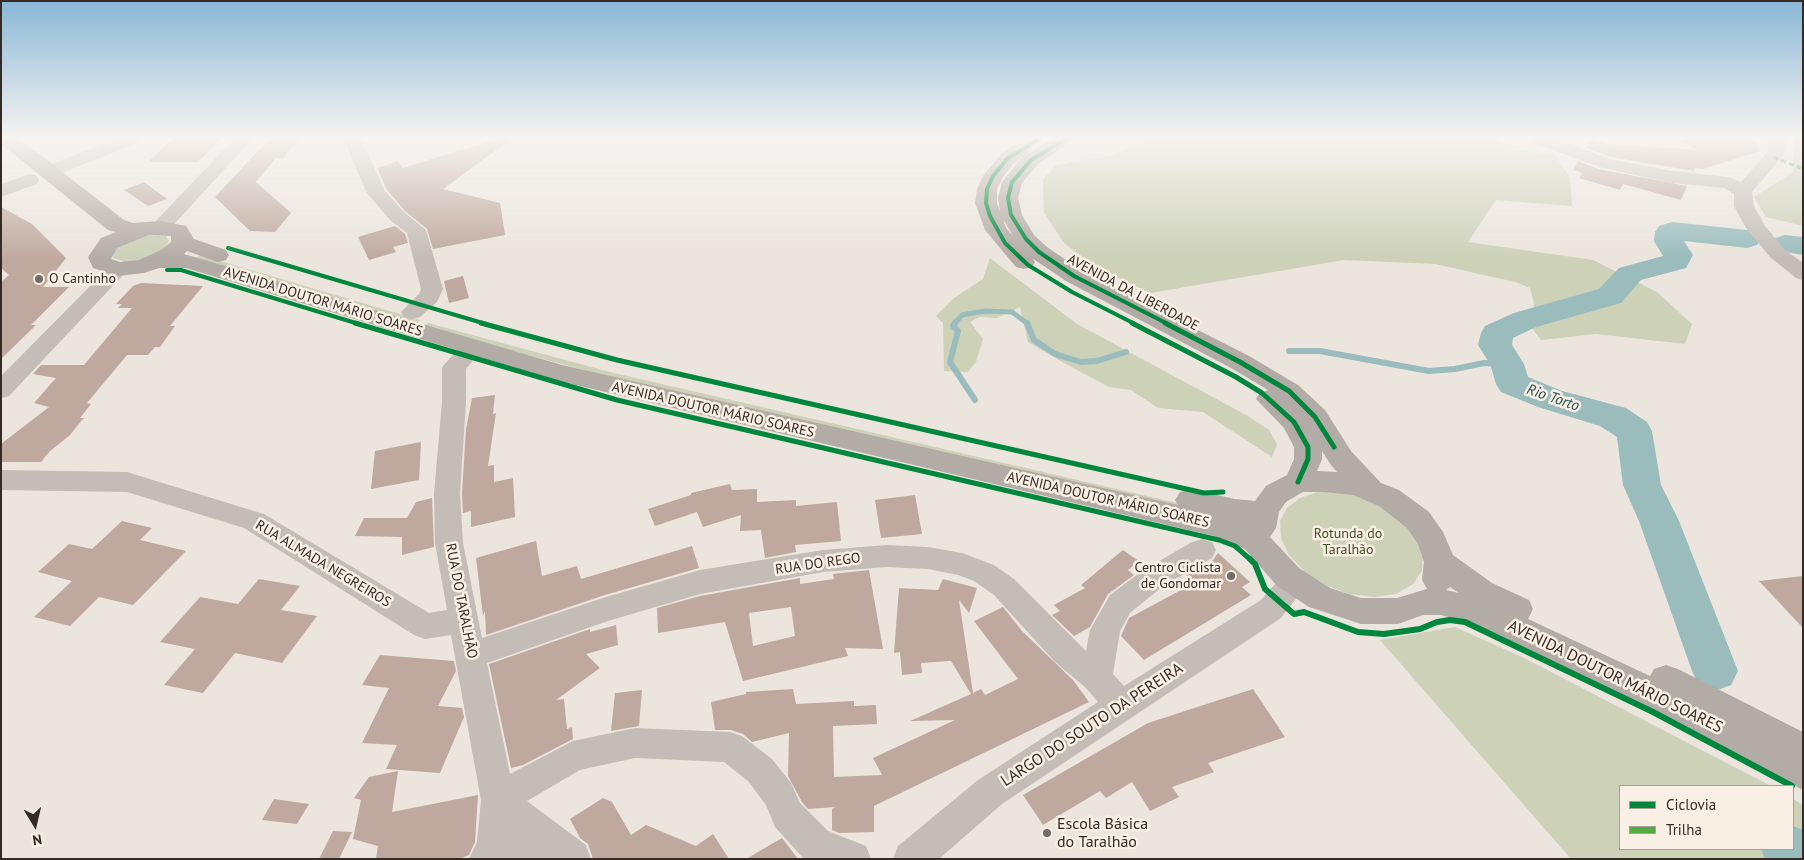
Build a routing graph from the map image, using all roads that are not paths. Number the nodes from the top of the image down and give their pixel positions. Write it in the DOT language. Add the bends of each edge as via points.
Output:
graph roads {
  1 [pos="34,178"];
  2 [pos="41,178"];
  3 [pos="42,178"];
  4 [pos="210,178"];
  5 [pos="370,178"];
  6 [pos="992,178"];
  7 [pos="1015,178"];
  8 [pos="1675,178"];
  9 [pos="1753,178"];
  10 [pos="1,191"];
  11 [pos="1743,192"];
  12 [pos="163,231"];
  13 [pos="102,251"];
  14 [pos="158,261"];
  15 [pos="118,269"];
  16 [pos="1803,274"];
  17 [pos="412,312"];
  18 [pos="473,347"];
  19 [pos="1,390"];
  20 [pos="1,480"];
  21 [pos="1298,482"];
  22 [pos="1370,490"];
  23 [pos="1265,510"];
  24 [pos="1202,550"];
  25 [pos="1440,562"];
  26 [pos="1279,577"];
  27 [pos="1421,602"];
  28 [pos="465,620"];
  29 [pos="472,655"];
  30 [pos="1097,678"];
  31 [pos="1121,705"];
  32 [pos="1803,750"];
  33 [pos="1803,773"];
  34 [pos="498,800"];
  35 [pos="820,851"];
  36 [pos="491,852"];
  37 [pos="573,859"];
  38 [pos="853,859"];
  39 [pos="911,859"];
  1 -- 10 [label="street"];
  2 -- 13 [label="main road, AVENIDA DOUTOR MÁRIO SOARES" via="103,237"];
  3 -- 12 [label="main road, AVENIDA DOUTOR MÁRIO SOARES" via="116,225 132,230"];
  4 -- 12 [label="street"];
  5 -- 17 [label="street" via="376,193 397,216 416,230 421,242 432,288 429,298"];
  6 -- 21 [label="main road, AVENIDA DA LIBERDADE" via="986,203 990,216 1005,243 1028,264 1072,292 1236,377 1262,393 1294,422 1308,446 1308,459"];
  7 -- 22 [label="main road, AVENIDA DA LIBERDADE" via="1008,198 1011,215 1026,239 1039,252 1074,276 1248,366 1289,391 1315,417 1341,458"];
  8 -- 11 [label="street" via="1714,191"];
  9 -- 11 [label="street"];
  11 -- 16 [label="street" via="1744,206 1756,228 1777,253"];
  12 -- 13 [label="main road" via="122,237"];
  12 -- 14 [label="main road" via="182,242"];
  12 -- 17 [label="main road, AVENIDA DOUTOR MÁRIO SOARES" via="194,247"];
  13 -- 15 [label="main road" via="101,263"];
  14 -- 15 [label="main road"];
  14 -- 18 [label="main road, AVENIDA DOUTOR MÁRIO SOARES" via="187,261"];
  15 -- 19 [label="street"];
  17 -- 23 [label="main road, AVENIDA DOUTOR MÁRIO SOARES" via="603,367 1235,510"];
  18 -- 26 [label="main road, AVENIDA DOUTOR MÁRIO SOARES" via="641,393 1220,526 1256,541"];
  18 -- 28 [label="street, RUA DO TARALHÃO" via="454,367 447,493 449,543"];
  20 -- 28 [label="street, RUA ALMADA NEGREIROS" via="126,482 209,507 254,521 425,626"];
  21 -- 22 [label="main road" via="1324,481"];
  21 -- 23 [label="main road" via="1276,494"];
  22 -- 25 [label="main road" via="1389,498 1418,520 1432,540"];
  23 -- 26 [label="main road" via="1261,528"];
  24 -- 30 [label="street" via="1152,579 1120,604 1105,630"];
  25 -- 27 [label="main road, AVENIDA DOUTOR MÁRIO SOARES" via="1437,584"];
  25 -- 32 [label="main road, AVENIDA DOUTOR MÁRIO SOARES" via="1481,592 1712,702"];
  26 -- 27 [label="main road, AVENIDA DOUTOR MÁRIO SOARES" via="1320,598 1360,611 1398,611"];
  26 -- 31 [label="street, LARGO DO SOUTO DA PEREIRA" via="1271,609"];
  27 -- 33 [label="main road, AVENIDA DOUTOR MÁRIO SOARES" via="1441,602 1494,618 1675,705"];
  28 -- 29 [label="street, RUA DO TARALHÃO"];
  29 -- 30 [label="street, RUA DO REGO" via="606,609 700,582 823,561 887,556 962,564 984,574 1004,587 1066,652"];
  29 -- 34 [label="street, RUA DO TARALHÃO"];
  30 -- 31 [label="street, RUA DO REGO"];
  31 -- 39 [label="street, LARGO DO SOUTO DA PEREIRA" via="990,792"];
  34 -- 35 [label="street" via="573,756 635,743 730,747 760,770 779,795 787,815"];
  34 -- 36 [label="street, RUA DO TARALHÃO"];
  34 -- 37 [label="street"];
  35 -- 38 [label="street"];
  36 -- 37 [label="street"];
}
